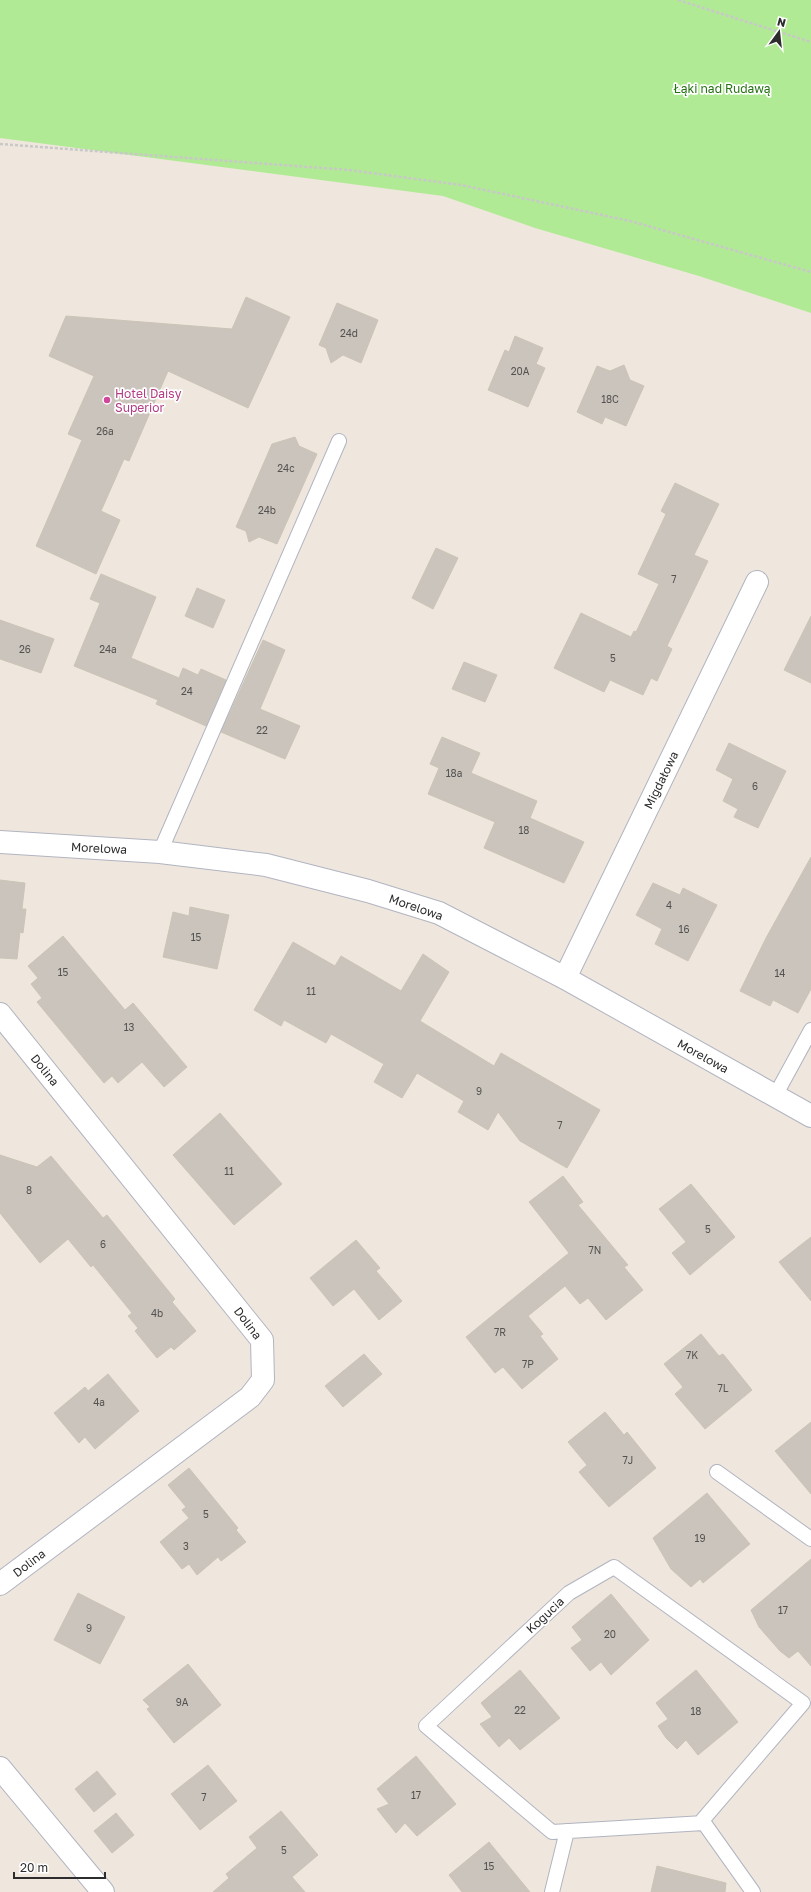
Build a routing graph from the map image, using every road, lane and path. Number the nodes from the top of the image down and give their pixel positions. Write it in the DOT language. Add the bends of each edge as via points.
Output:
graph roads {
  1 [pos="678,0"];
  2 [pos="811,42"];
  3 [pos="0,144"];
  4 [pos="811,272"];
  5 [pos="339,442"];
  6 [pos="757,582"];
  7 [pos="0,842"];
  8 [pos="160,852"];
  9 [pos="565,978"];
  10 [pos="0,1014"];
  11 [pos="811,1030"];
  12 [pos="775,1096"];
  13 [pos="811,1116"];
  14 [pos="717,1472"];
  15 [pos="811,1539"];
  16 [pos="0,1584"];
  17 [pos="0,1768"];
  18 [pos="700,1823"];
  19 [pos="567,1831"];
  20 [pos="104,1892"];
  21 [pos="552,1892"];
  22 [pos="753,1892"];
  1 -- 2 [label="path"];
  3 -- 4 [label="path" via="349,170 461,185 630,221"];
  5 -- 8 [label="lane"];
  6 -- 9 [label="street, Migdałowa"];
  7 -- 8 [label="street, Morelowa"];
  8 -- 9 [label="street, Morelowa" via="266,865 368,891 439,913"];
  9 -- 12 [label="street, Morelowa"];
  10 -- 16 [label="street, Dolina" via="262,1340 263,1380 250,1398"];
  11 -- 12 [label="lane"];
  12 -- 13 [label="street, Morelowa"];
  14 -- 15 [label="lane"];
  17 -- 20 [label="street"];
  18 -- 19 [label="lane, Kogucia"];
  18 -- 19 [label="lane, Kogucia" via="803,1703 614,1567 569,1593 426,1726 552,1832"];
  18 -- 22 [label="lane" via="704,1823"];
  19 -- 21 [label="lane"];
}
